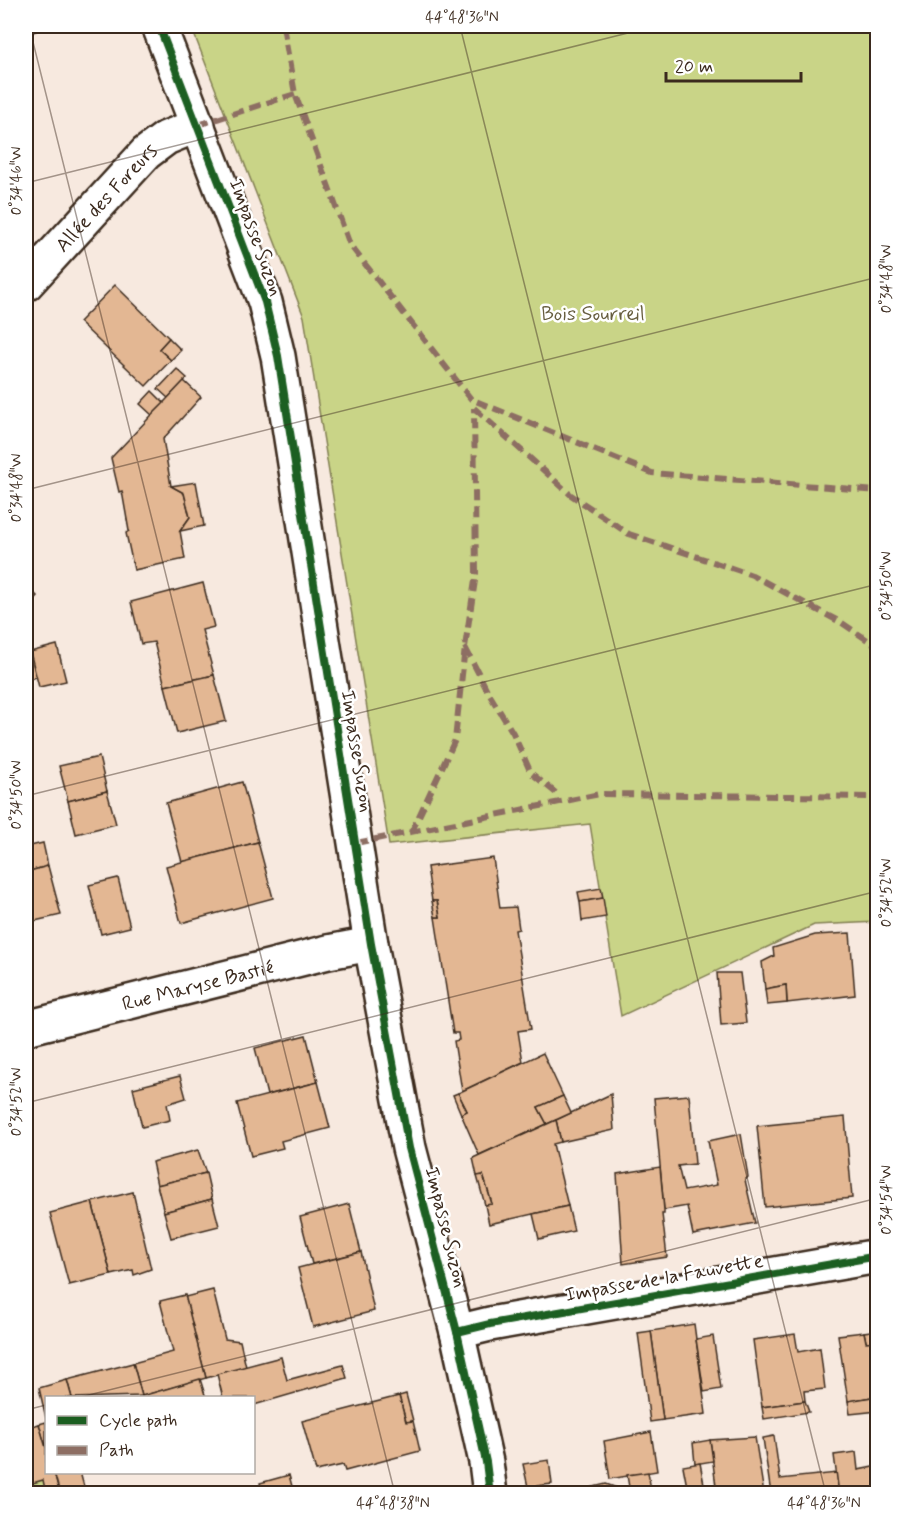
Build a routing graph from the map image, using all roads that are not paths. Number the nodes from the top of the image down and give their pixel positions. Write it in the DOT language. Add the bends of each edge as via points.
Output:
graph roads {
  1 [pos="159,26"];
  2 [pos="198,125"];
  3 [pos="26,284"];
  4 [pos="371,944"];
  5 [pos="26,1028"];
  6 [pos="878,1256"];
  7 [pos="457,1332"];
  8 [pos="490,1494"];
  1 -- 2 [label="street, Impasse Suzon"];
  2 -- 3 [label="street, Allée des Foreurs" via="166,138 146,153"];
  2 -- 4 [label="street, Impasse Suzon" via="265,302 278,356"];
  4 -- 5 [label="street, Rue Maryse Bastié"];
  4 -- 7 [label="street, Impasse Suzon" via="409,1148"];
  6 -- 7 [label="street, Impasse de la Fauvette"];
  7 -- 8 [label="street, Impasse Suzon"];
}
